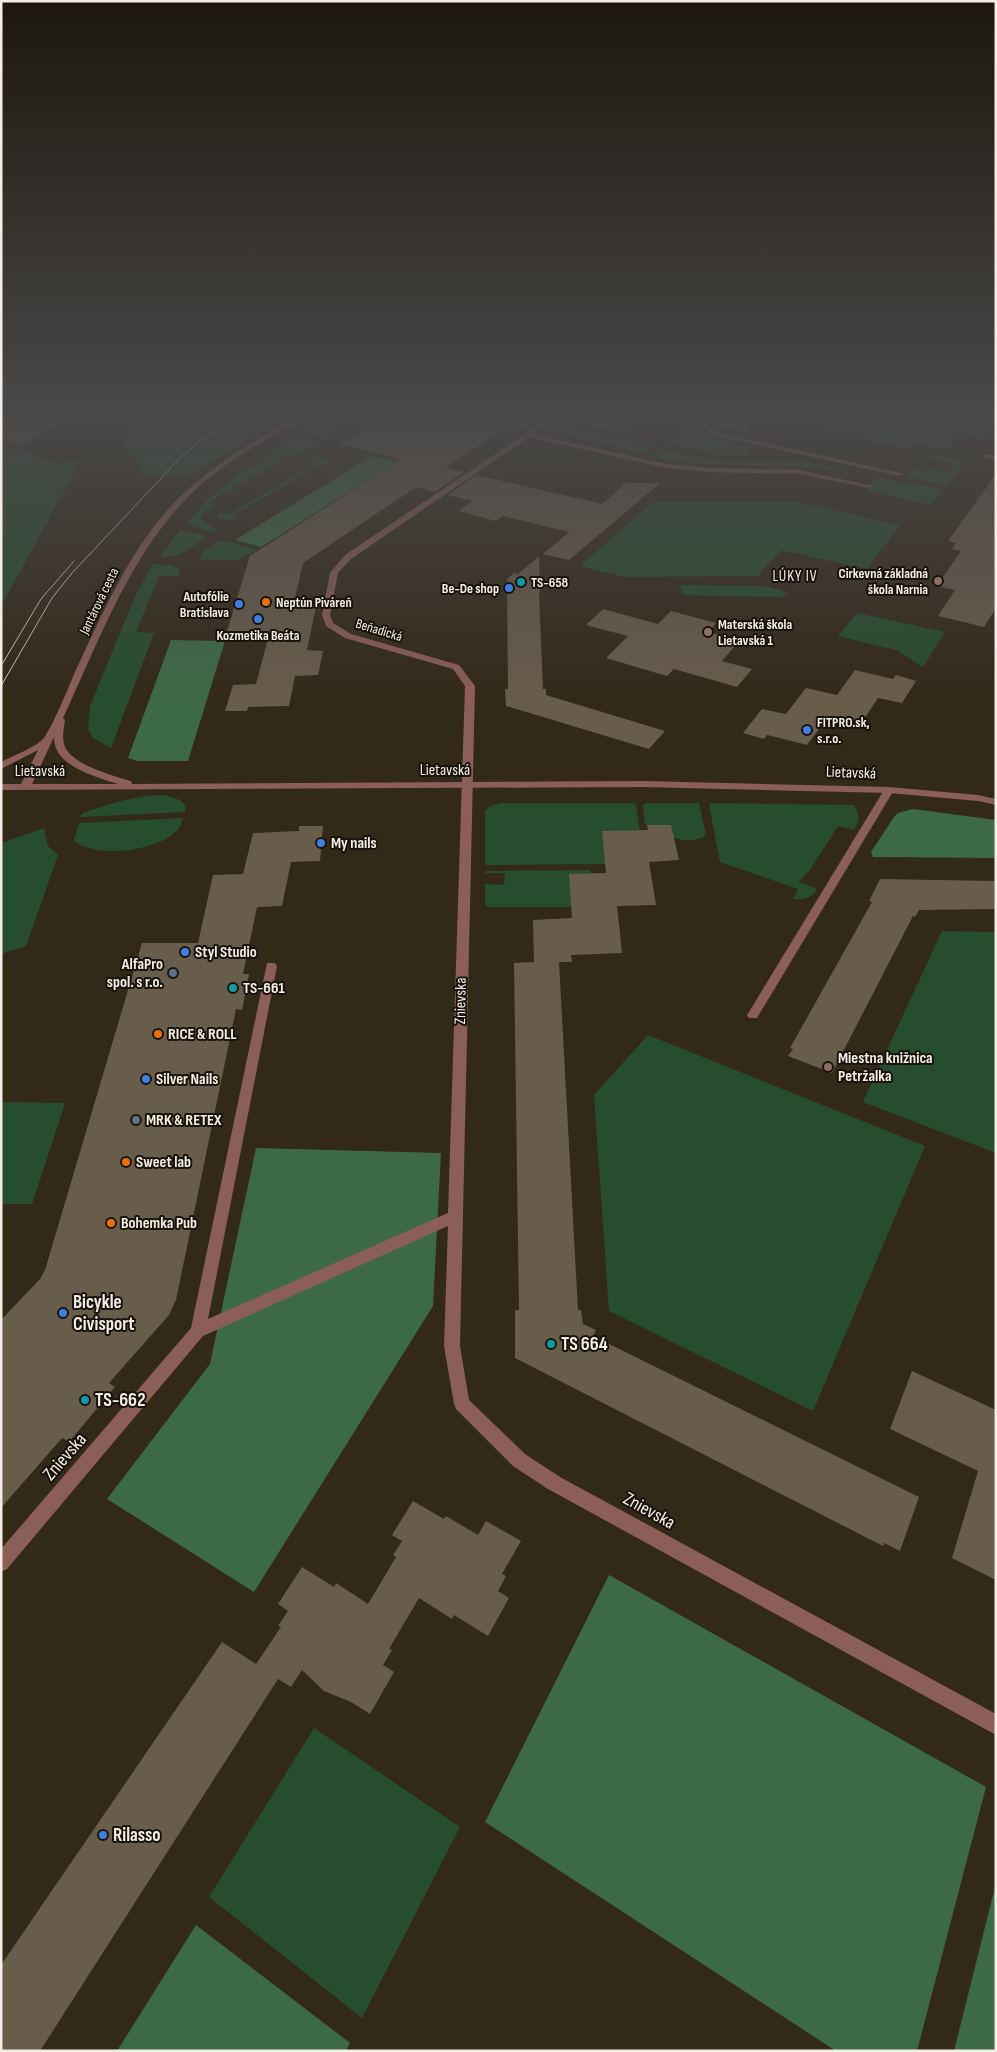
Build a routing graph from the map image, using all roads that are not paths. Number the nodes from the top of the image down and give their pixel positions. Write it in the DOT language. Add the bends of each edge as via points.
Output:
graph roads {
  1 [pos="177,506"];
  2 [pos="424,506"];
  3 [pos="60,715"];
  4 [pos="48,741"];
  5 [pos="1,766"];
  6 [pos="467,786"];
  7 [pos="1,787"];
  8 [pos="25,787"];
  9 [pos="141,787"];
  10 [pos="889,790"];
  11 [pos="996,802"];
  12 [pos="271,966"];
  13 [pos="753,1015"];
  14 [pos="456,1216"];
  15 [pos="198,1331"];
  16 [pos="1,1563"];
  17 [pos="996,1725"];
  1 -- 3 [label="street, Jantárová cesta" via="125,576"];
  2 -- 6 [label="street, Beňadická" via="348,557 334,572 326,615 329,624 348,636 456,667 470,686"];
  3 -- 4 [label="street, Jantárová cesta"];
  3 -- 9 [label="street" via="59,745 65,754 100,775"];
  4 -- 5 [label="street"];
  4 -- 8 [label="street, Jantárová cesta"];
  6 -- 9 [label="street, Lietavská"];
  6 -- 10 [label="street, Lietavská" via="643,784"];
  6 -- 14 [label="street, Znievska"];
  7 -- 8 [label="street, Lietavská"];
  8 -- 9 [label="street, Lietavská"];
  10 -- 11 [label="street, Lietavská"];
  10 -- 13 [label="street, Lietavská"];
  12 -- 15 [label="street, Znievska"];
  14 -- 15 [label="street, Znievska"];
  14 -- 17 [label="street, Znievska" via="452,1346 462,1404 519,1460 554,1483"];
  15 -- 16 [label="street, Znievska"];
}
